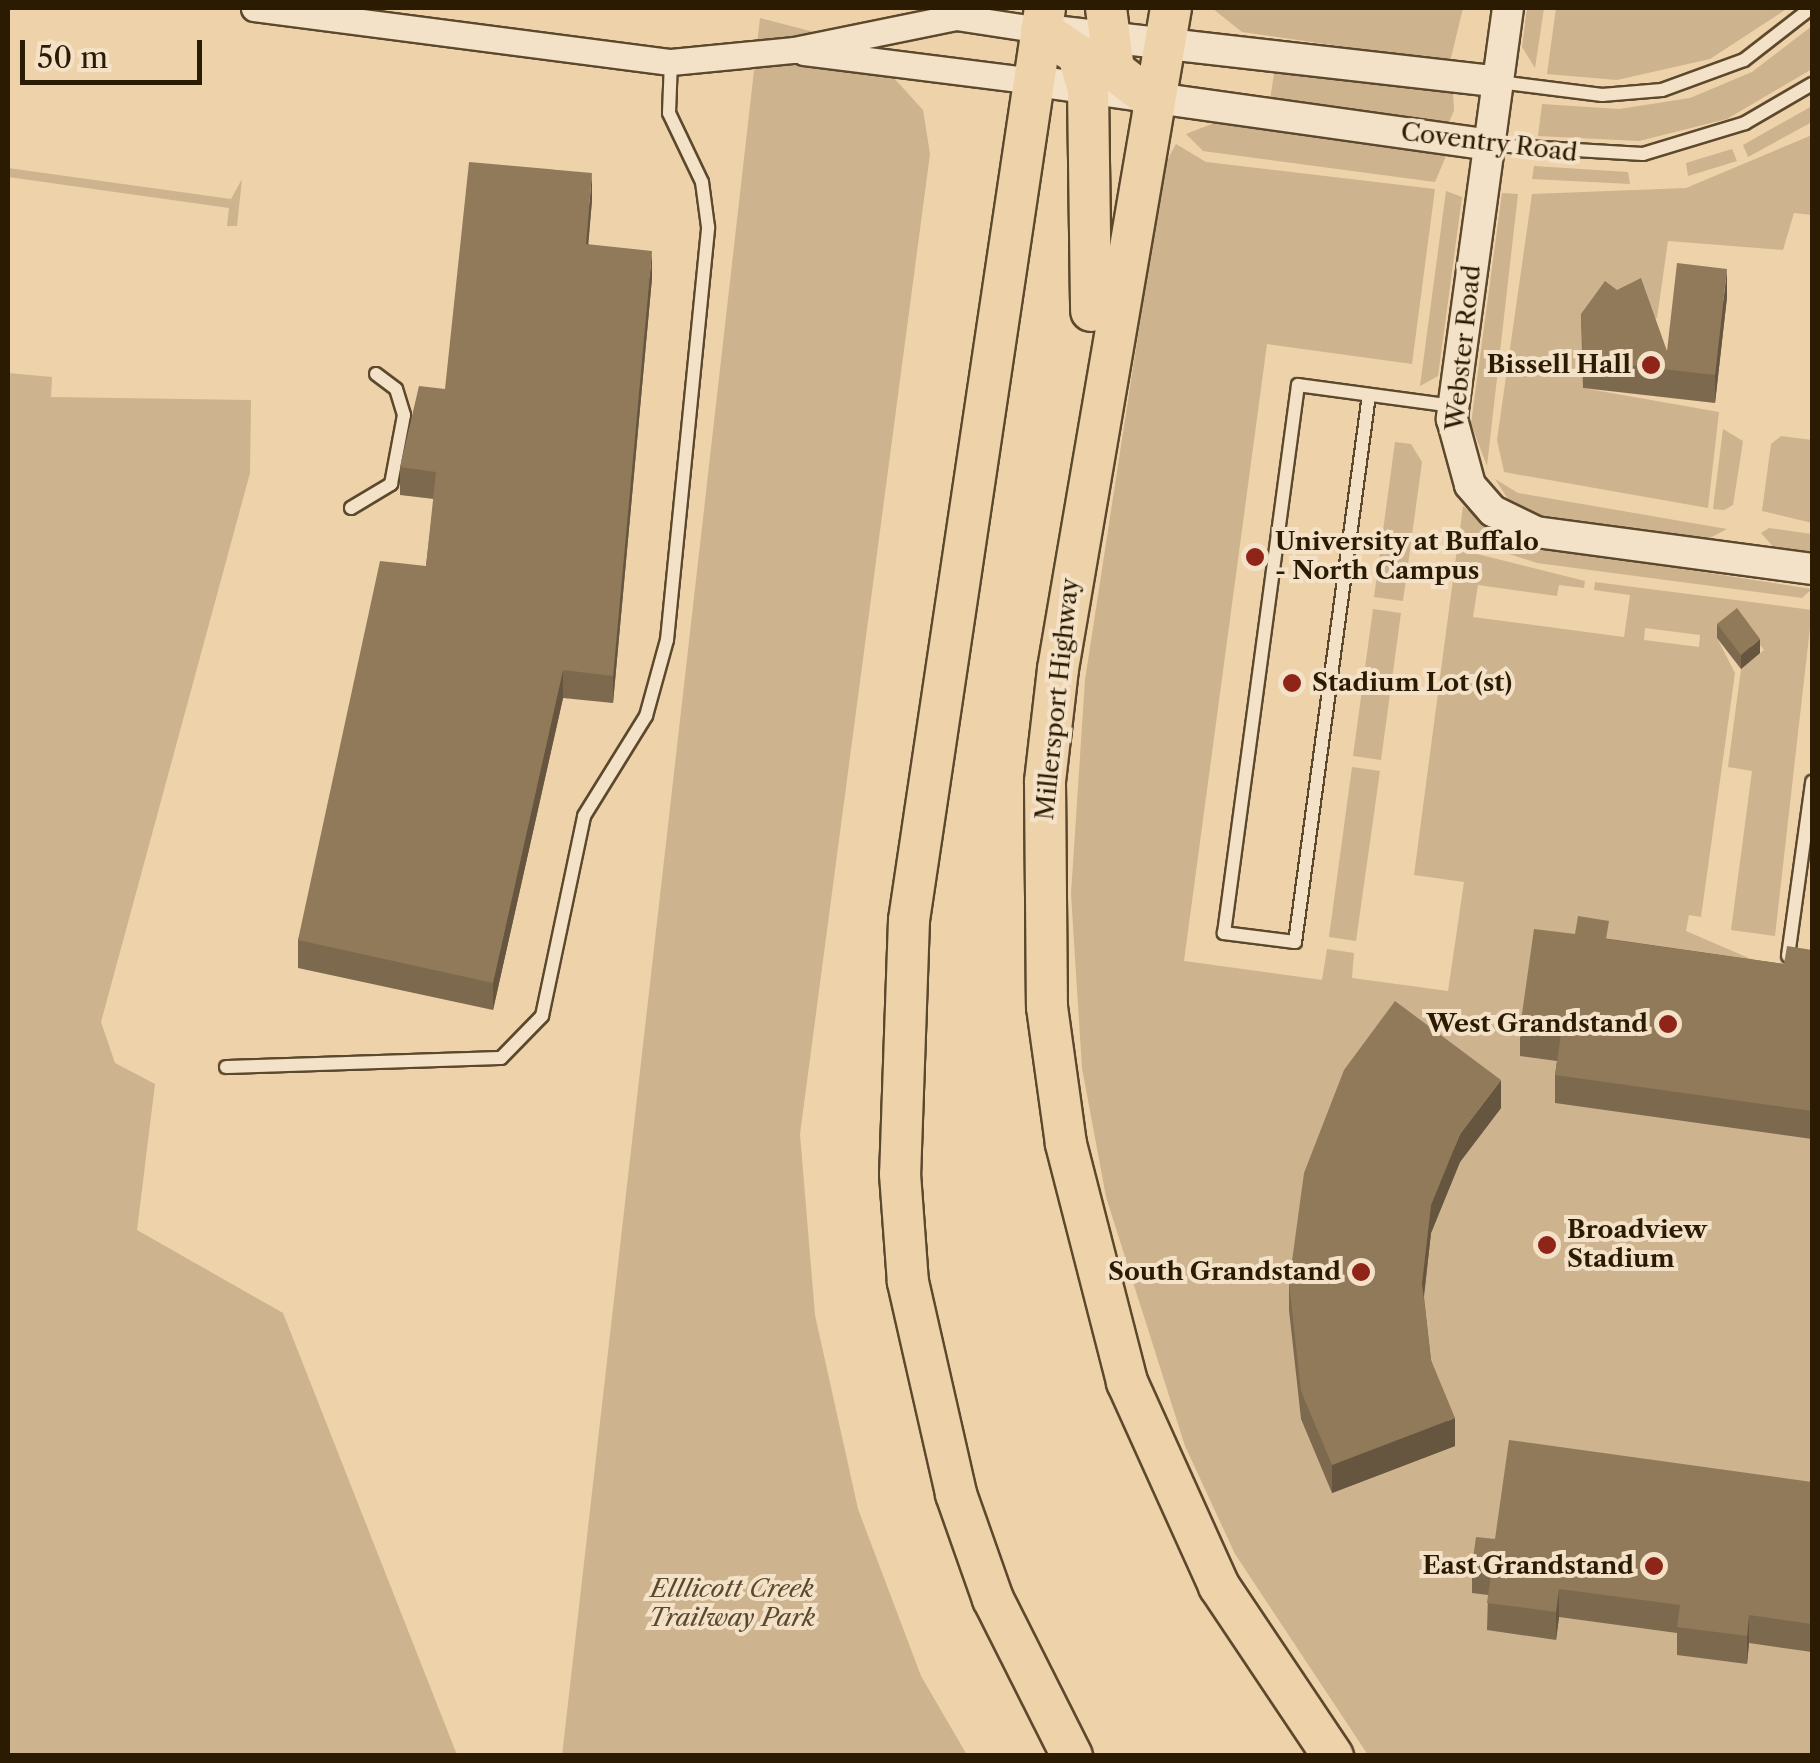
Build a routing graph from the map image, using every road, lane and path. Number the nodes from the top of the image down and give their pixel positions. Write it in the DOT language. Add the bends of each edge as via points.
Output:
graph roads {
  1 [pos="254,8"];
  2 [pos="1508,8"];
  3 [pos="1811,8"];
  4 [pos="355,15"];
  5 [pos="1043,19"];
  6 [pos="1107,22"];
  7 [pos="1168,22"];
  8 [pos="794,50"];
  9 [pos="671,62"];
  10 [pos="1035,81"];
  11 [pos="1498,82"];
  12 [pos="1812,84"];
  13 [pos="1088,89"];
  14 [pos="1151,99"];
  15 [pos="1490,145"];
  16 [pos="376,374"];
  17 [pos="1369,395"];
  18 [pos="1453,406"];
  19 [pos="351,508"];
  20 [pos="1080,509"];
  21 [pos="1812,570"];
  22 [pos="1812,782"];
  23 [pos="1788,956"];
  24 [pos="226,1067"];
  25 [pos="1072,1756"];
  26 [pos="1333,1756"];
  1 -- 4 [label="street"];
  2 -- 11 [label="street, Webster Road"];
  3 -- 11 [label="lane" via="1744,60 1662,90 1602,96"];
  4 -- 9 [label="street"];
  5 -- 6 [label="street"];
  5 -- 8 [label="street" via="956,17"];
  5 -- 10 [label="main road"];
  5 -- 13 [label="main road" via="1078,55"];
  6 -- 7 [label="street"];
  6 -- 14 [label="main road" via="1114,70"];
  7 -- 11 [label="street"];
  7 -- 14 [label="main road, Millersport Highway"];
  8 -- 9 [label="street"];
  8 -- 10 [label="street"];
  9 -- 24 [label="lane" via="669,114 702,182 708,227 667,640 659,687 584,816 542,1016 501,1058"];
  10 -- 13 [label="street, Coventry Road"];
  10 -- 25 [label="main road" via="909,920 900,1174 908,1282 956,1494 993,1599"];
  11 -- 15 [label="street, Webster Road"];
  12 -- 15 [label="lane, Coventry Road" via="1745,123 1643,154"];
  13 -- 14 [label="street, Coventry Road"];
  13 -- 20 [label="main road" via="1096,272 1079,393"];
  14 -- 15 [label="street, Coventry Road"];
  14 -- 20 [label="main road, Millersport Highway"];
  15 -- 18 [label="street, Webster Road"];
  16 -- 19 [label="lane" via="396,389 404,415 390,484"];
  17 -- 17 [label="lane" via="1298,385 1224,933 1295,942"];
  17 -- 18 [label="lane"];
  18 -- 21 [label="street, Webster Road" via="1454,449 1470,485 1522,528"];
  20 -- 26 [label="main road, Millersport Highway" via="1045,782 1046,1008 1066,1144 1127,1382 1170,1486 1219,1586"];
  22 -- 23 [label="lane"];
}
